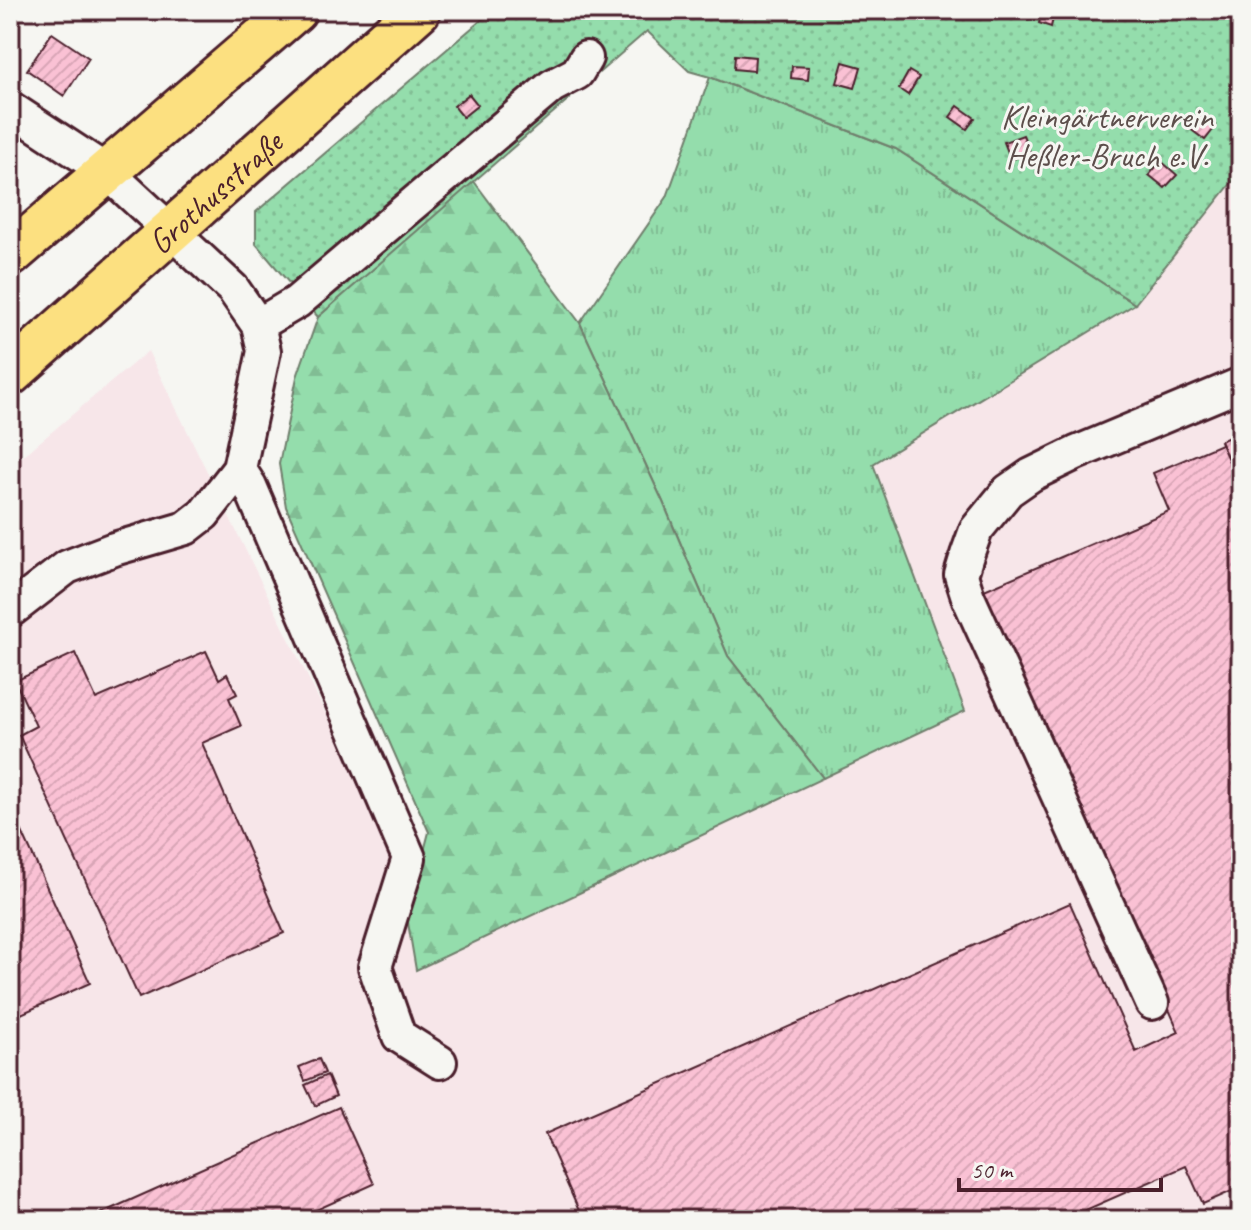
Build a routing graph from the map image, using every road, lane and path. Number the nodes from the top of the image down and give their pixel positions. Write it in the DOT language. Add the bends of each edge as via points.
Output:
graph roads {
  1 [pos="295,10"];
  2 [pos="419,10"];
  3 [pos="586,58"];
  4 [pos="10,108"];
  5 [pos="106,171"];
  6 [pos="171,229"];
  7 [pos="10,255"];
  8 [pos="258,325"];
  9 [pos="10,374"];
  10 [pos="1241,384"];
  11 [pos="239,469"];
  12 [pos="10,611"];
  13 [pos="1152,1003"];
  14 [pos="440,1062"];
  1 -- 5 [label="main road"];
  2 -- 6 [label="main road, Grothusstraße"];
  3 -- 8 [label="street" via="577,73 552,86 297,302"];
  4 -- 5 [label="street"];
  5 -- 6 [label="street"];
  5 -- 7 [label="main road"];
  6 -- 8 [label="street" via="233,289"];
  6 -- 9 [label="main road, Grothusstraße"];
  8 -- 11 [label="street" via="264,351"];
  10 -- 13 [label="street" via="1031,475 1008,491 976,530 961,575"];
  11 -- 12 [label="street" via="204,514 186,528 67,567"];
  11 -- 14 [label="street" via="409,858 375,967 399,1036"];
}
